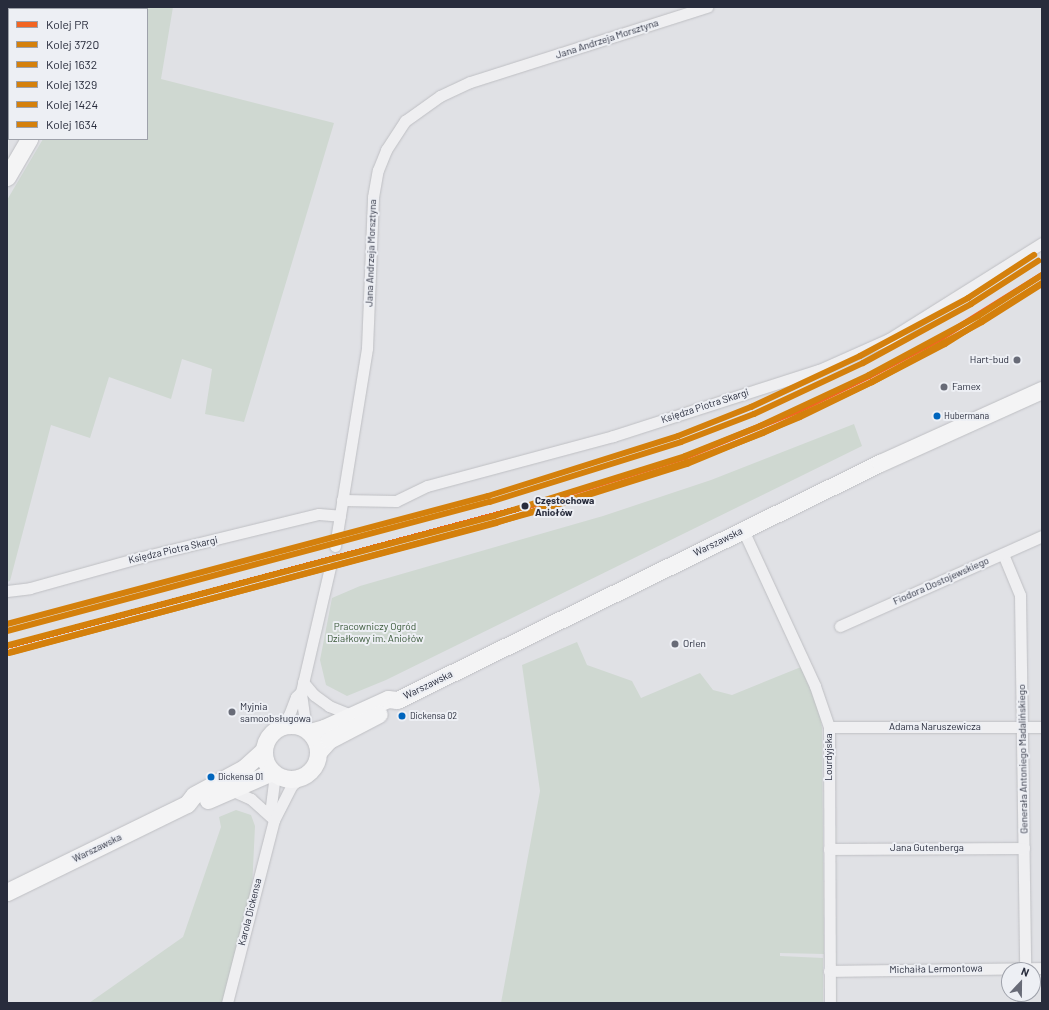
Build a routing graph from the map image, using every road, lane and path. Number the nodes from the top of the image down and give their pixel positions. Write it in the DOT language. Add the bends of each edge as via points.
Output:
graph roads {
  1 [pos="707,7"];
  2 [pos="28,140"];
  3 [pos="7,177"];
  4 [pos="1042,243"];
  5 [pos="1042,390"];
  6 [pos="342,500"];
  7 [pos="340,516"];
  8 [pos="743,530"];
  9 [pos="1042,536"];
  10 [pos="335,546"];
  11 [pos="1003,554"];
  12 [pos="330,567"];
  13 [pos="7,591"];
  14 [pos="840,626"];
  15 [pos="302,687"];
  16 [pos="397,700"];
  17 [pos="351,715"];
  18 [pos="280,727"];
  19 [pos="829,727"];
  20 [pos="1042,727"];
  21 [pos="1024,728"];
  22 [pos="308,730"];
  23 [pos="264,750"];
  24 [pos="319,751"];
  25 [pos="274,773"];
  26 [pos="299,778"];
  27 [pos="231,790"];
  28 [pos="187,804"];
  29 [pos="272,817"];
  30 [pos="1024,848"];
  31 [pos="829,849"];
  32 [pos="7,892"];
  33 [pos="1025,962"];
  34 [pos="1001,968"];
  35 [pos="829,971"];
  36 [pos="227,1003"];
  37 [pos="830,1003"];
  1 -- 6 [label="street, Jana Andrzeja Morsztyna" via="470,82 440,96 405,121 386,150 378,170 373,197 367,348"];
  2 -- 3 [label="main road"];
  4 -- 6 [label="street, Księdza Piotra Skargi" via="889,339 819,370 613,436 426,486 396,501"];
  5 -- 8 [label="main road, Warszawska" via="880,463"];
  6 -- 7 [label="street, Jana Andrzeja Morsztyna"];
  7 -- 10 [label="street, Jana Andrzeja Morsztyna"];
  7 -- 13 [label="street, Księdza Piotra Skargi" via="319,514 138,558 30,588"];
  8 -- 16 [label="main road, Warszawska"];
  8 -- 19 [label="street, Lourdyjska" via="815,686"];
  9 -- 11 [label="street, Fiodora Dostojewskiego"];
  11 -- 14 [label="street, Fiodora Dostojewskiego"];
  11 -- 21 [label="street, Generała Antoniego Madalińskiego" via="1020,595"];
  12 -- 15 [label="street"];
  15 -- 17 [label="street" via="329,706"];
  15 -- 18 [label="street" via="289,715"];
  15 -- 22 [label="street"];
  16 -- 17 [label="main road, Warszawska" via="388,699"];
  16 -- 24 [label="main road, Warszawska" via="394,708 329,740"];
  17 -- 22 [label="main road, Warszawska" via="324,728"];
  18 -- 22 [label="main road" via="293,725"];
  18 -- 23 [label="main road" via="272,732"];
  19 -- 21 [label="street, Adama Naruszewicza"];
  19 -- 31 [label="street, Lourdyjska"];
  20 -- 21 [label="street, Adama Naruszewicza"];
  21 -- 30 [label="street, Generała Antoniego Madalińskiego"];
  22 -- 24 [label="main road" via="316,740"];
  23 -- 25 [label="main road" via="267,766"];
  23 -- 28 [label="main road, Warszawska" via="244,768 194,795"];
  24 -- 26 [label="main road" via="312,770"];
  25 -- 26 [label="main road" via="286,779"];
  25 -- 27 [label="main road, Warszawska"];
  25 -- 29 [label="street, Karola Dickensa"];
  26 -- 29 [label="street, Karola Dickensa"];
  27 -- 28 [label="main road, Warszawska" via="198,805"];
  27 -- 29 [label="street" via="251,799"];
  28 -- 32 [label="main road, Warszawska"];
  29 -- 36 [label="street, Karola Dickensa"];
  30 -- 31 [label="street, Jana Gutenberga"];
  30 -- 33 [label="street, Generała Antoniego Madalińskiego"];
  31 -- 35 [label="street, Lourdyjska"];
  34 -- 35 [label="street, Michaiła Lermontowa"];
  35 -- 37 [label="street, Lourdyjska"];
}
